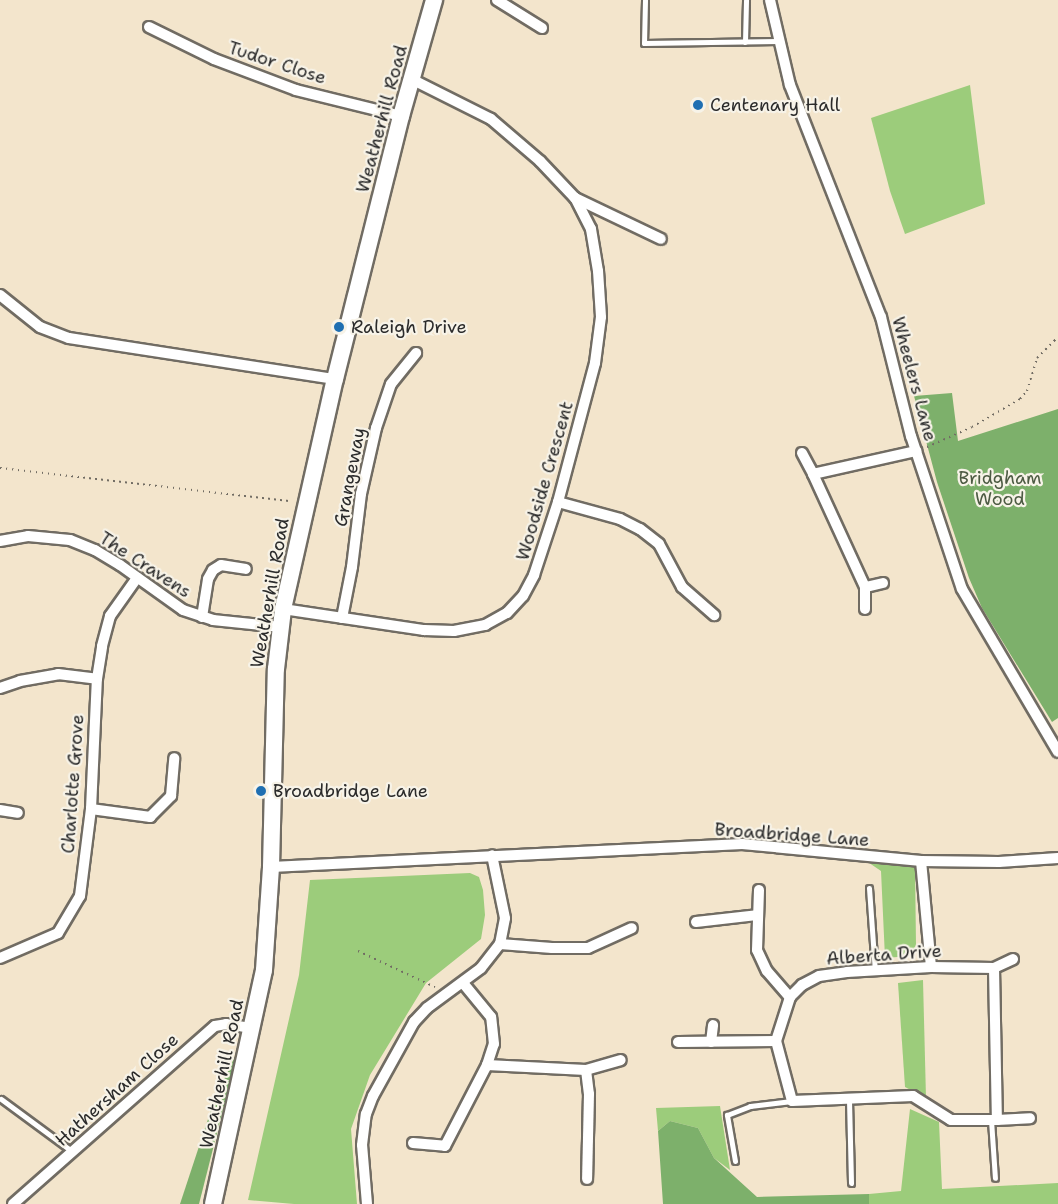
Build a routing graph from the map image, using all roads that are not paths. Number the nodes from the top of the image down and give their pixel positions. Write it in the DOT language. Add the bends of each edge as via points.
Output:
graph roads {
  1 [pos="434,0"];
  2 [pos="497,0"];
  3 [pos="645,0"];
  4 [pos="746,0"];
  5 [pos="770,0"];
  6 [pos="149,27"];
  7 [pos="542,28"];
  8 [pos="778,40"];
  9 [pos="745,42"];
  10 [pos="413,80"];
  11 [pos="401,116"];
  12 [pos="575,198"];
  13 [pos="661,239"];
  14 [pos="0,295"];
  15 [pos="416,352"];
  16 [pos="335,380"];
  17 [pos="916,451"];
  18 [pos="802,453"];
  19 [pos="813,474"];
  20 [pos="558,502"];
  21 [pos="0,541"];
  22 [pos="246,569"];
  23 [pos="137,578"];
  24 [pos="883,582"];
  25 [pos="865,587"];
  26 [pos="283,609"];
  27 [pos="865,609"];
  28 [pos="714,615"];
  29 [pos="202,617"];
  30 [pos="342,618"];
  31 [pos="281,627"];
  32 [pos="97,679"];
  33 [pos="0,688"];
  34 [pos="1058,752"];
  35 [pos="174,758"];
  36 [pos="91,809"];
  37 [pos="0,810"];
  38 [pos="18,813"];
  39 [pos="492,855"];
  40 [pos="1058,858"];
  41 [pos="921,861"];
  42 [pos="271,867"];
  43 [pos="869,888"];
  44 [pos="759,891"];
  45 [pos="757,915"];
  46 [pos="696,922"];
  47 [pos="632,928"];
  48 [pos="500,944"];
  49 [pos="0,958"];
  50 [pos="1013,959"];
  51 [pos="931,967"];
  52 [pos="994,968"];
  53 [pos="875,970"];
  54 [pos="463,983"];
  55 [pos="790,996"];
  56 [pos="713,1025"];
  57 [pos="252,1028"];
  58 [pos="776,1041"];
  59 [pos="678,1042"];
  60 [pos="711,1042"];
  61 [pos="621,1060"];
  62 [pos="488,1065"];
  63 [pos="586,1070"];
  64 [pos="1,1099"];
  65 [pos="849,1100"];
  66 [pos="792,1101"];
  67 [pos="1030,1118"];
  68 [pos="994,1120"];
  69 [pos="413,1143"];
  70 [pos="73,1152"];
  71 [pos="735,1161"];
  72 [pos="995,1178"];
  73 [pos="587,1179"];
  74 [pos="851,1184"];
  75 [pos="13,1204"];
  76 [pos="213,1204"];
  77 [pos="366,1204"];
  1 -- 10 [label="street, Weatherhill Road"];
  2 -- 7 [label="street"];
  3 -- 9 [label="lane" via="644,42"];
  4 -- 9 [label="lane"];
  5 -- 8 [label="street, Wheelers Lane"];
  6 -- 11 [label="street, Tudor Close" via="214,59 296,90"];
  8 -- 9 [label="lane"];
  8 -- 17 [label="street, Wheelers Lane" via="806,130 878,306"];
  10 -- 11 [label="street, Weatherhill Road"];
  10 -- 12 [label="street, Woodside Crescent" via="490,120 540,161"];
  11 -- 16 [label="street, Weatherhill Road"];
  12 -- 13 [label="street, Woodside Crescent"];
  12 -- 20 [label="street, Woodside Crescent" via="591,229 601,317 595,363"];
  14 -- 16 [label="street" via="40,327 69,338"];
  15 -- 30 [label="street, Grangeway" via="391,384 376,428 361,494"];
  16 -- 26 [label="street, Weatherhill Road"];
  17 -- 19 [label="street"];
  17 -- 34 [label="street, Wheelers Lane" via="966,600"];
  18 -- 19 [label="street"];
  19 -- 25 [label="street"];
  20 -- 28 [label="street" via="620,519 640,529 658,544 682,587"];
  20 -- 30 [label="street, Woodside Crescent" via="534,576 523,596 507,613 485,625 454,631 424,630"];
  21 -- 23 [label="street, The Cravens" via="27,536 70,540 95,550"];
  22 -- 29 [label="street, The Cravens" via="221,565 213,570"];
  23 -- 29 [label="street, The Cravens" via="183,610"];
  23 -- 32 [label="street, Charlotte Grove" via="110,616"];
  24 -- 25 [label="street"];
  25 -- 27 [label="street"];
  26 -- 30 [label="street, Woodside Crescent"];
  26 -- 31 [label="street, Weatherhill Road"];
  29 -- 31 [label="street, The Cravens"];
  31 -- 42 [label="street, Weatherhill Road" via="274,702"];
  32 -- 33 [label="street" via="58,674"];
  32 -- 36 [label="street, Charlotte Grove"];
  35 -- 36 [label="street" via="171,796 150,817"];
  36 -- 49 [label="street, Charlotte Grove" via="80,896 58,933"];
  37 -- 38 [label="street"];
  39 -- 41 [label="street, Broadbridge Lane" via="742,844"];
  39 -- 42 [label="street, Broadbridge Lane"];
  39 -- 48 [label="street" via="505,918"];
  40 -- 41 [label="street, Broadbridge Lane"];
  41 -- 51 [label="street"];
  42 -- 57 [label="street, Weatherhill Road" via="264,970"];
  43 -- 53 [label="lane"];
  44 -- 45 [label="street"];
  45 -- 46 [label="street"];
  45 -- 55 [label="street" via="757,950 767,971"];
  47 -- 48 [label="street" via="588,948"];
  48 -- 54 [label="street" via="491,958"];
  50 -- 52 [label="street, Alberta Drive"];
  51 -- 52 [label="street, Alberta Drive"];
  51 -- 53 [label="street, Alberta Drive"];
  52 -- 68 [label="street"];
  53 -- 55 [label="street, Alberta Drive" via="819,976"];
  54 -- 62 [label="street" via="490,1017 494,1044"];
  54 -- 77 [label="street" via="446,992 414,1022 366,1114 362,1145"];
  55 -- 58 [label="street"];
  56 -- 60 [label="street"];
  57 -- 70 [label="street, Hathersham Close" via="215,1026"];
  57 -- 76 [label="street, Weatherhill Road"];
  58 -- 60 [label="street"];
  58 -- 66 [label="street"];
  59 -- 60 [label="street"];
  61 -- 63 [label="street"];
  62 -- 63 [label="street"];
  62 -- 69 [label="street" via="444,1146"];
  63 -- 73 [label="street"];
  64 -- 70 [label="lane"];
  65 -- 66 [label="street"];
  65 -- 68 [label="street" via="913,1096 951,1120"];
  65 -- 74 [label="lane"];
  66 -- 71 [label="lane" via="750,1106 727,1115"];
  67 -- 68 [label="street"];
  68 -- 72 [label="lane"];
  70 -- 75 [label="street, Hathersham Close"];
}
